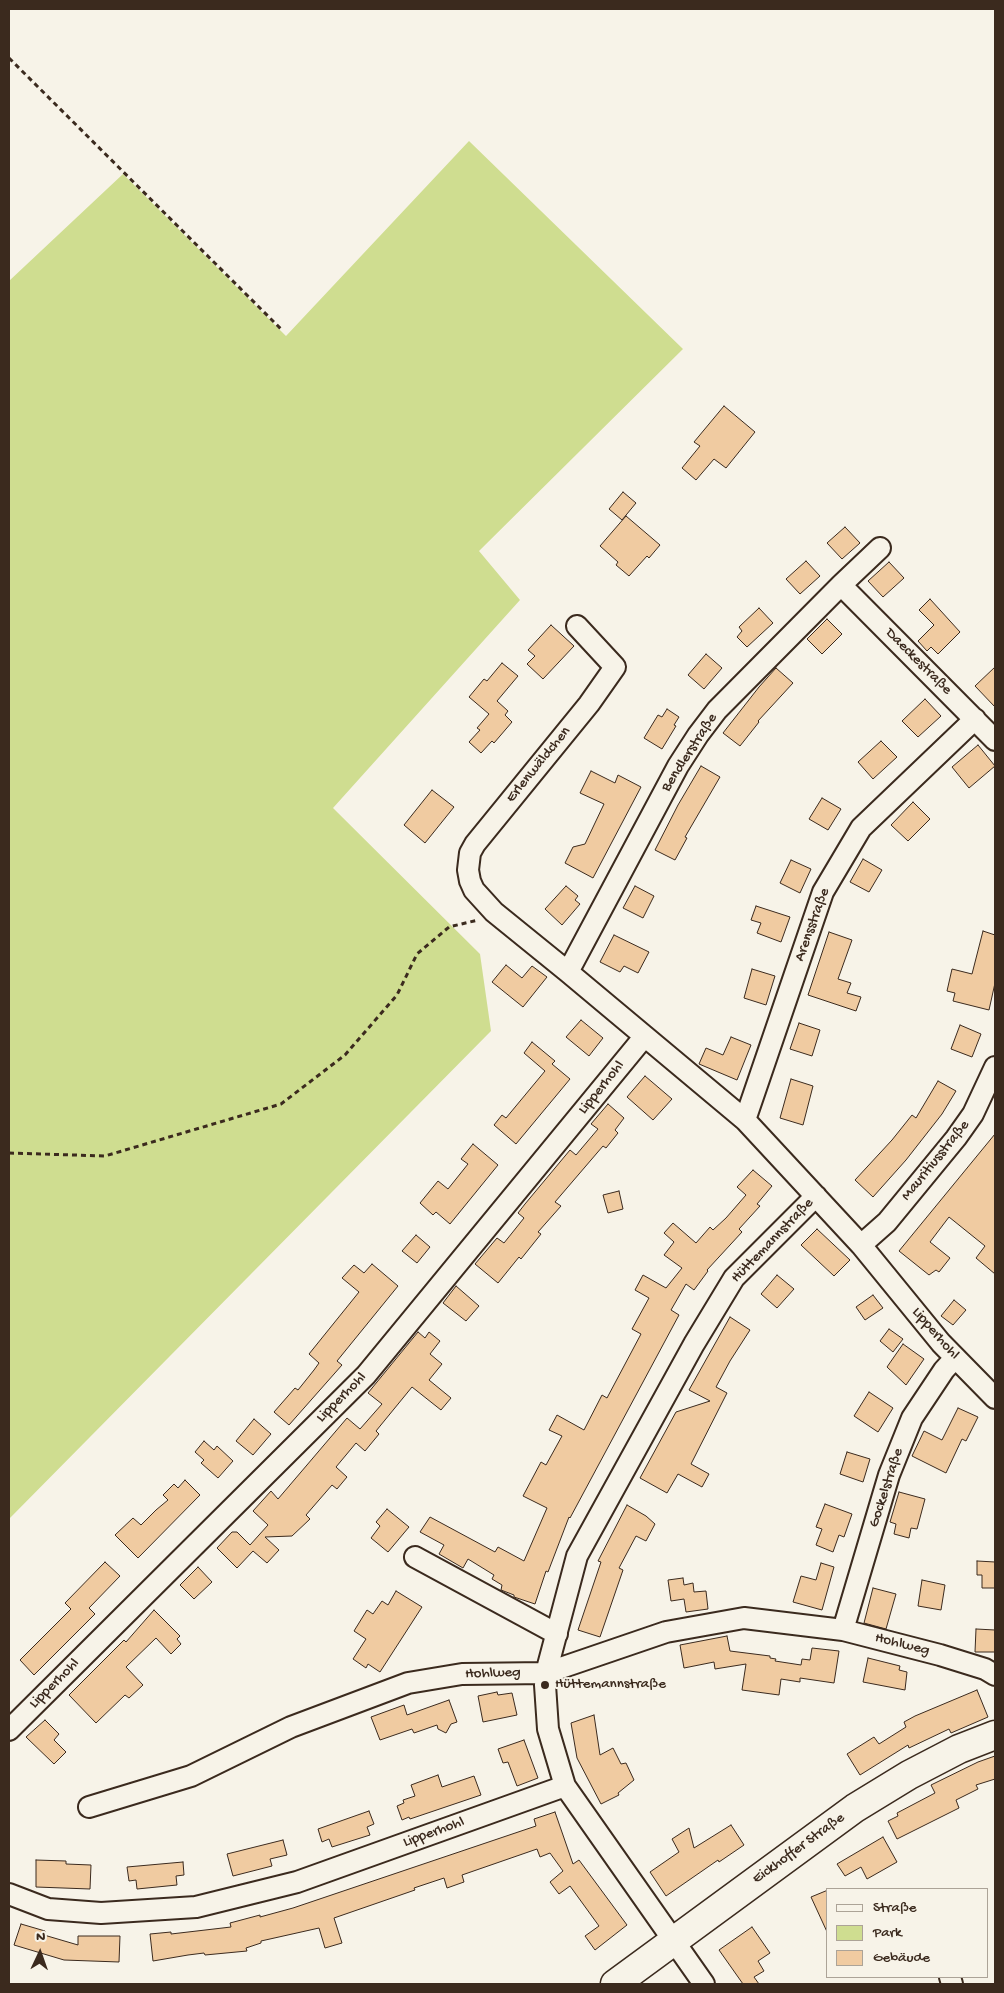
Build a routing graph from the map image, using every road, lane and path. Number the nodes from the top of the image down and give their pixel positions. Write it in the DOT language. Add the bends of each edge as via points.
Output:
graph roads {
  1 [pos="9,58"];
  2 [pos="283,331"];
  3 [pos="880,548"];
  4 [pos="841,585"];
  5 [pos="577,626"];
  6 [pos="975,719"];
  7 [pos="995,740"];
  8 [pos="494,912"];
  9 [pos="568,972"];
  10 [pos="644,1037"];
  11 [pos="995,1067"];
  12 [pos="745,1120"];
  13 [pos="9,1153"];
  14 [pos="816,1196"];
  15 [pos="861,1244"];
  16 [pos="955,1358"];
  17 [pos="995,1398"];
  18 [pos="415,1557"];
  19 [pos="844,1630"];
  20 [pos="557,1634"];
  21 [pos="546,1673"];
  22 [pos="995,1675"];
  23 [pos="9,1730"];
  24 [pos="995,1735"];
  25 [pos="565,1786"];
  26 [pos="89,1807"];
  27 [pos="9,1894"];
  28 [pos="674,1940"];
  29 [pos="615,1984"];
  30 [pos="704,1984"];
  1 -- 2 [label="path"];
  3 -- 4 [label="street, Bendlerstraße"];
  4 -- 6 [label="street, Daeckestraße"];
  4 -- 9 [label="street, Bendlerstraße" via="717,710 698,735 678,766"];
  5 -- 8 [label="street, Erlenwäldchen" via="615,667 470,853 470,881 482,901"];
  6 -- 7 [label="street, Daeckestraße"];
  6 -- 12 [label="street, Arensstraße" via="860,828 823,892"];
  8 -- 9 [label="street, Lipperhohl"];
  8 -- 13 [label="path" via="480,920 449,926 417,954 397,995 345,1055 281,1104 105,1156"];
  9 -- 10 [label="street, Lipperhohl"];
  10 -- 12 [label="street, Lipperhohl"];
  10 -- 23 [label="street, Lipperhohl" via="366,1375"];
  11 -- 15 [label="street, Mauritiusstraße" via="974,1114 956,1138 887,1222"];
  12 -- 14 [label="street, Lipperhohl"];
  14 -- 15 [label="street, Lipperhohl"];
  14 -- 20 [label="street, Hüttemannstraße" via="734,1278 694,1344 577,1556"];
  15 -- 16 [label="street, Lipperhohl"];
  16 -- 17 [label="street, Lipperhohl"];
  16 -- 19 [label="street, Gockelstraße" via="908,1426 889,1475"];
  18 -- 20 [label="street"];
  19 -- 21 [label="street, Hohlweg" via="744,1618 666,1632"];
  19 -- 22 [label="street, Hohlweg" via="940,1655"];
  20 -- 21 [label="street, Hüttemannstraße"];
  21 -- 25 [label="street, Hüttemannstraße" via="548,1729"];
  21 -- 26 [label="street, Hohlweg" via="462,1674 408,1683 292,1727 191,1776"];
  24 -- 28 [label="main road, Eickhoffer Straße" via="918,1770 855,1808"];
  25 -- 27 [label="street, Lipperhohl" via="297,1882 196,1907 92,1912 48,1909"];
  25 -- 28 [label="street, Hüttemannstraße"];
  28 -- 29 [label="main road, Eickhoffer Straße"];
  28 -- 30 [label="street, Hüttemannstraße"];
}
